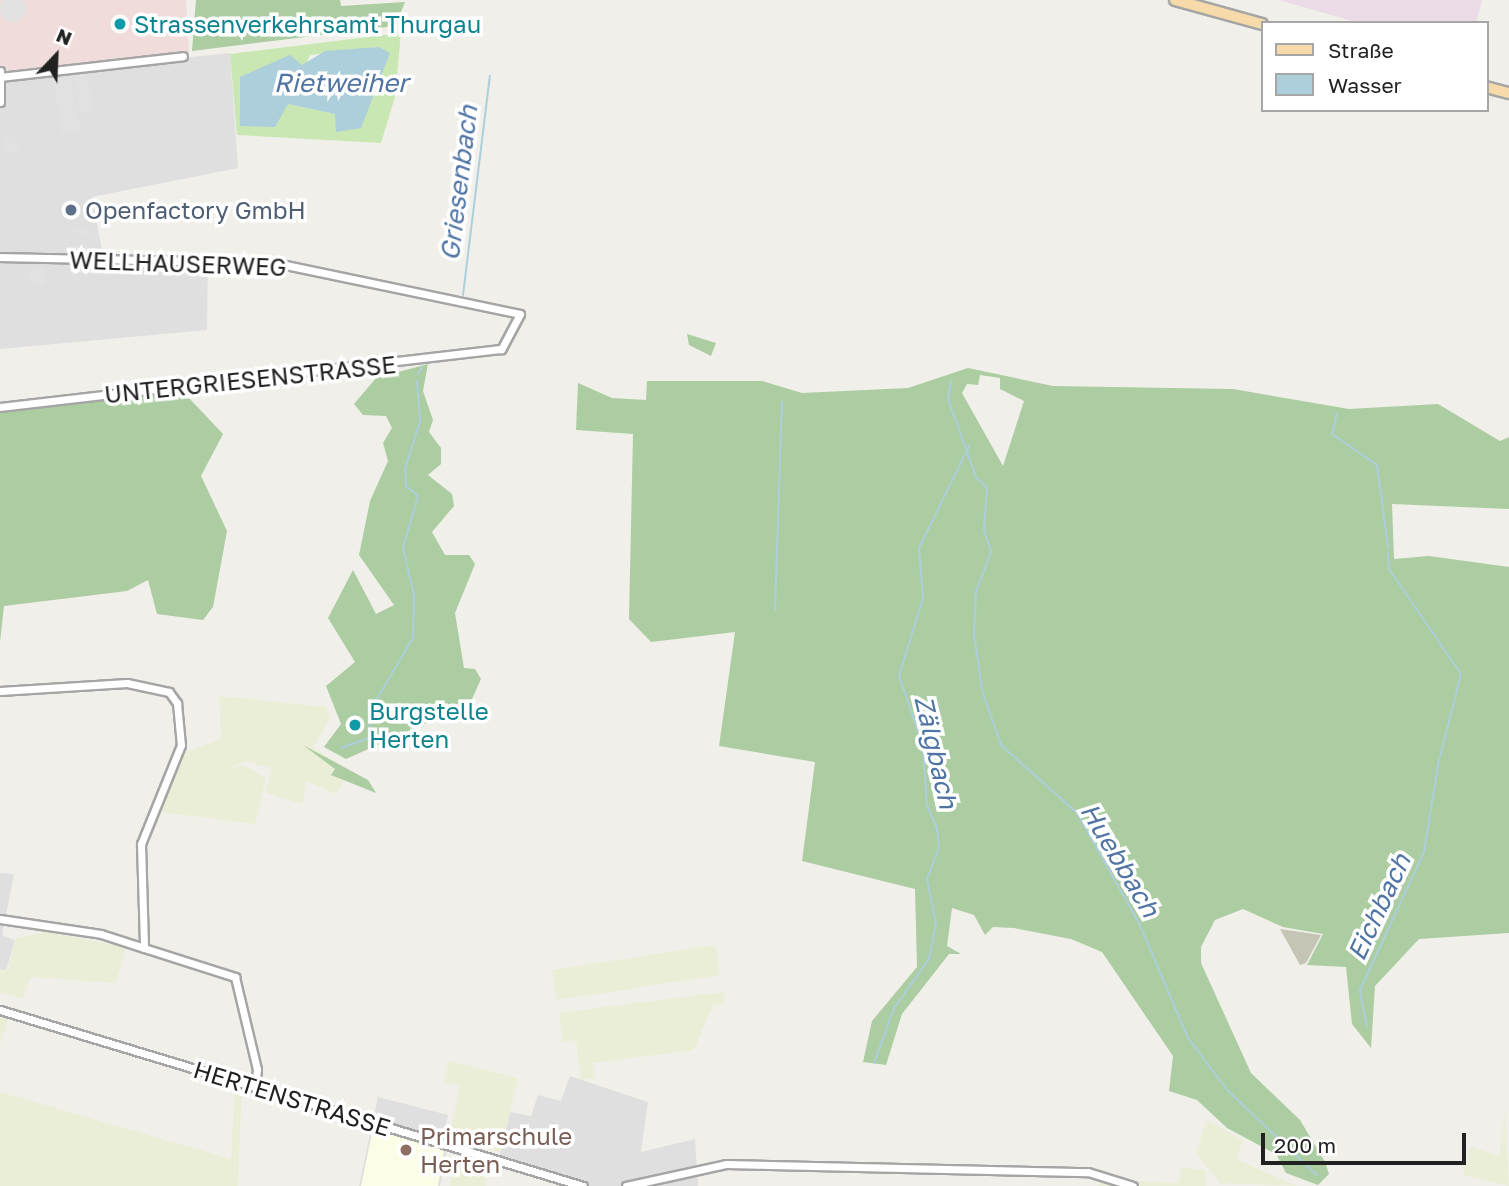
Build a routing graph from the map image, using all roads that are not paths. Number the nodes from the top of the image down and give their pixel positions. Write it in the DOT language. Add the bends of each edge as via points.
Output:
graph roads {
  1 [pos="1175,0"];
  2 [pos="1260,23"];
  3 [pos="183,56"];
  4 [pos="0,71"];
  5 [pos="1,77"];
  6 [pos="1488,88"];
  7 [pos="1509,93"];
  8 [pos="0,102"];
  9 [pos="0,257"];
  10 [pos="500,349"];
  11 [pos="0,407"];
  12 [pos="0,691"];
  13 [pos="0,919"];
  14 [pos="144,948"];
  15 [pos="0,1010"];
  16 [pos="255,1087"];
  17 [pos="583,1186"];
  18 [pos="626,1186"];
  19 [pos="1133,1186"];
  1 -- 2 [label="main road"];
  3 -- 5 [label="street"];
  4 -- 5 [label="street"];
  5 -- 8 [label="street"];
  6 -- 7 [label="main road"];
  9 -- 10 [label="street, WELLHAUSERWEG" via="276,263 520,314"];
  10 -- 11 [label="street, UNTERGRIESENSTRASSE"];
  12 -- 14 [label="street" via="127,682 169,692 177,703 181,745 141,844"];
  13 -- 14 [label="street" via="101,934"];
  14 -- 16 [label="street" via="235,977 257,1069"];
  15 -- 16 [label="street, HERTENSTRASSE"];
  16 -- 17 [label="street, HERTENSTRASSE"];
  18 -- 19 [label="street" via="726,1164 1082,1171"];
}
